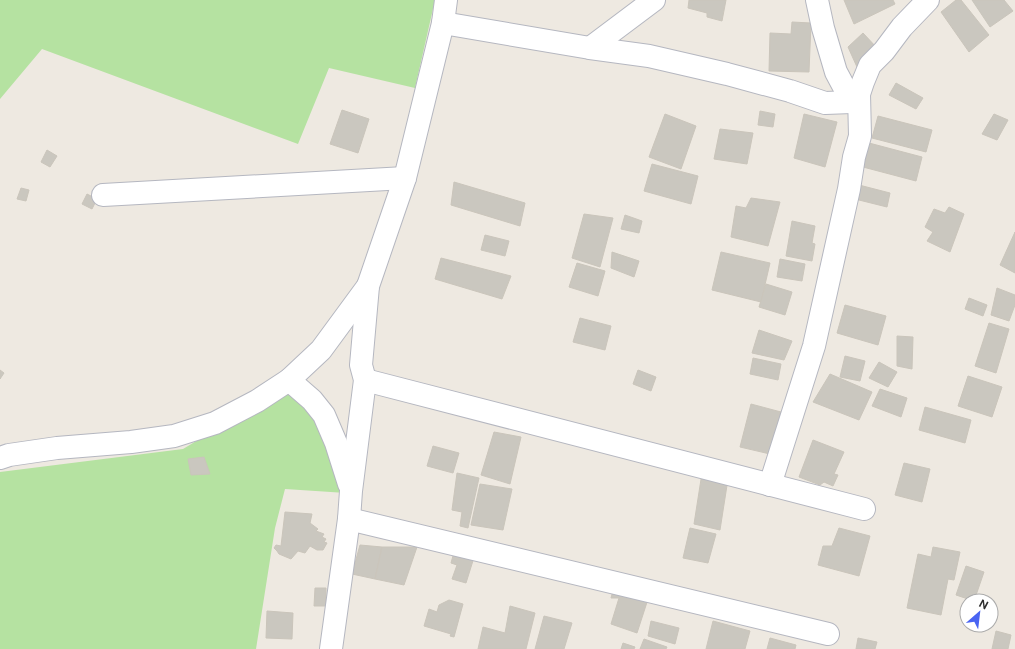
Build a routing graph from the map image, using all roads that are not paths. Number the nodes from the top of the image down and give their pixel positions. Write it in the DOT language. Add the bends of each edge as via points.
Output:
graph roads {
  1 [pos="446,0"];
  2 [pos="654,0"];
  3 [pos="817,0"];
  4 [pos="928,0"];
  5 [pos="443,23"];
  6 [pos="590,48"];
  7 [pos="856,98"];
  8 [pos="405,178"];
  9 [pos="104,195"];
  10 [pos="368,286"];
  11 [pos="289,380"];
  12 [pos="365,380"];
  13 [pos="0,458"];
  14 [pos="770,485"];
  15 [pos="351,491"];
  16 [pos="864,509"];
  17 [pos="349,518"];
  18 [pos="828,634"];
  19 [pos="331,649"];
  1 -- 5 [label="street"];
  2 -- 6 [label="street"];
  3 -- 7 [label="street" via="836,72"];
  4 -- 7 [label="street" via="870,65"];
  5 -- 6 [label="street"];
  5 -- 8 [label="street"];
  6 -- 7 [label="street" via="649,56 720,72 825,103"];
  7 -- 14 [label="street" via="860,136 849,189 814,346"];
  8 -- 9 [label="street"];
  8 -- 10 [label="street"];
  10 -- 11 [label="street" via="321,350"];
  10 -- 12 [label="street" via="361,365"];
  11 -- 13 [label="street" via="215,423 174,436 57,448"];
  11 -- 15 [label="street" via="312,400 324,415"];
  12 -- 14 [label="street"];
  12 -- 15 [label="street"];
  14 -- 16 [label="street"];
  15 -- 17 [label="street"];
  17 -- 18 [label="street"];
  17 -- 19 [label="street"];
}
